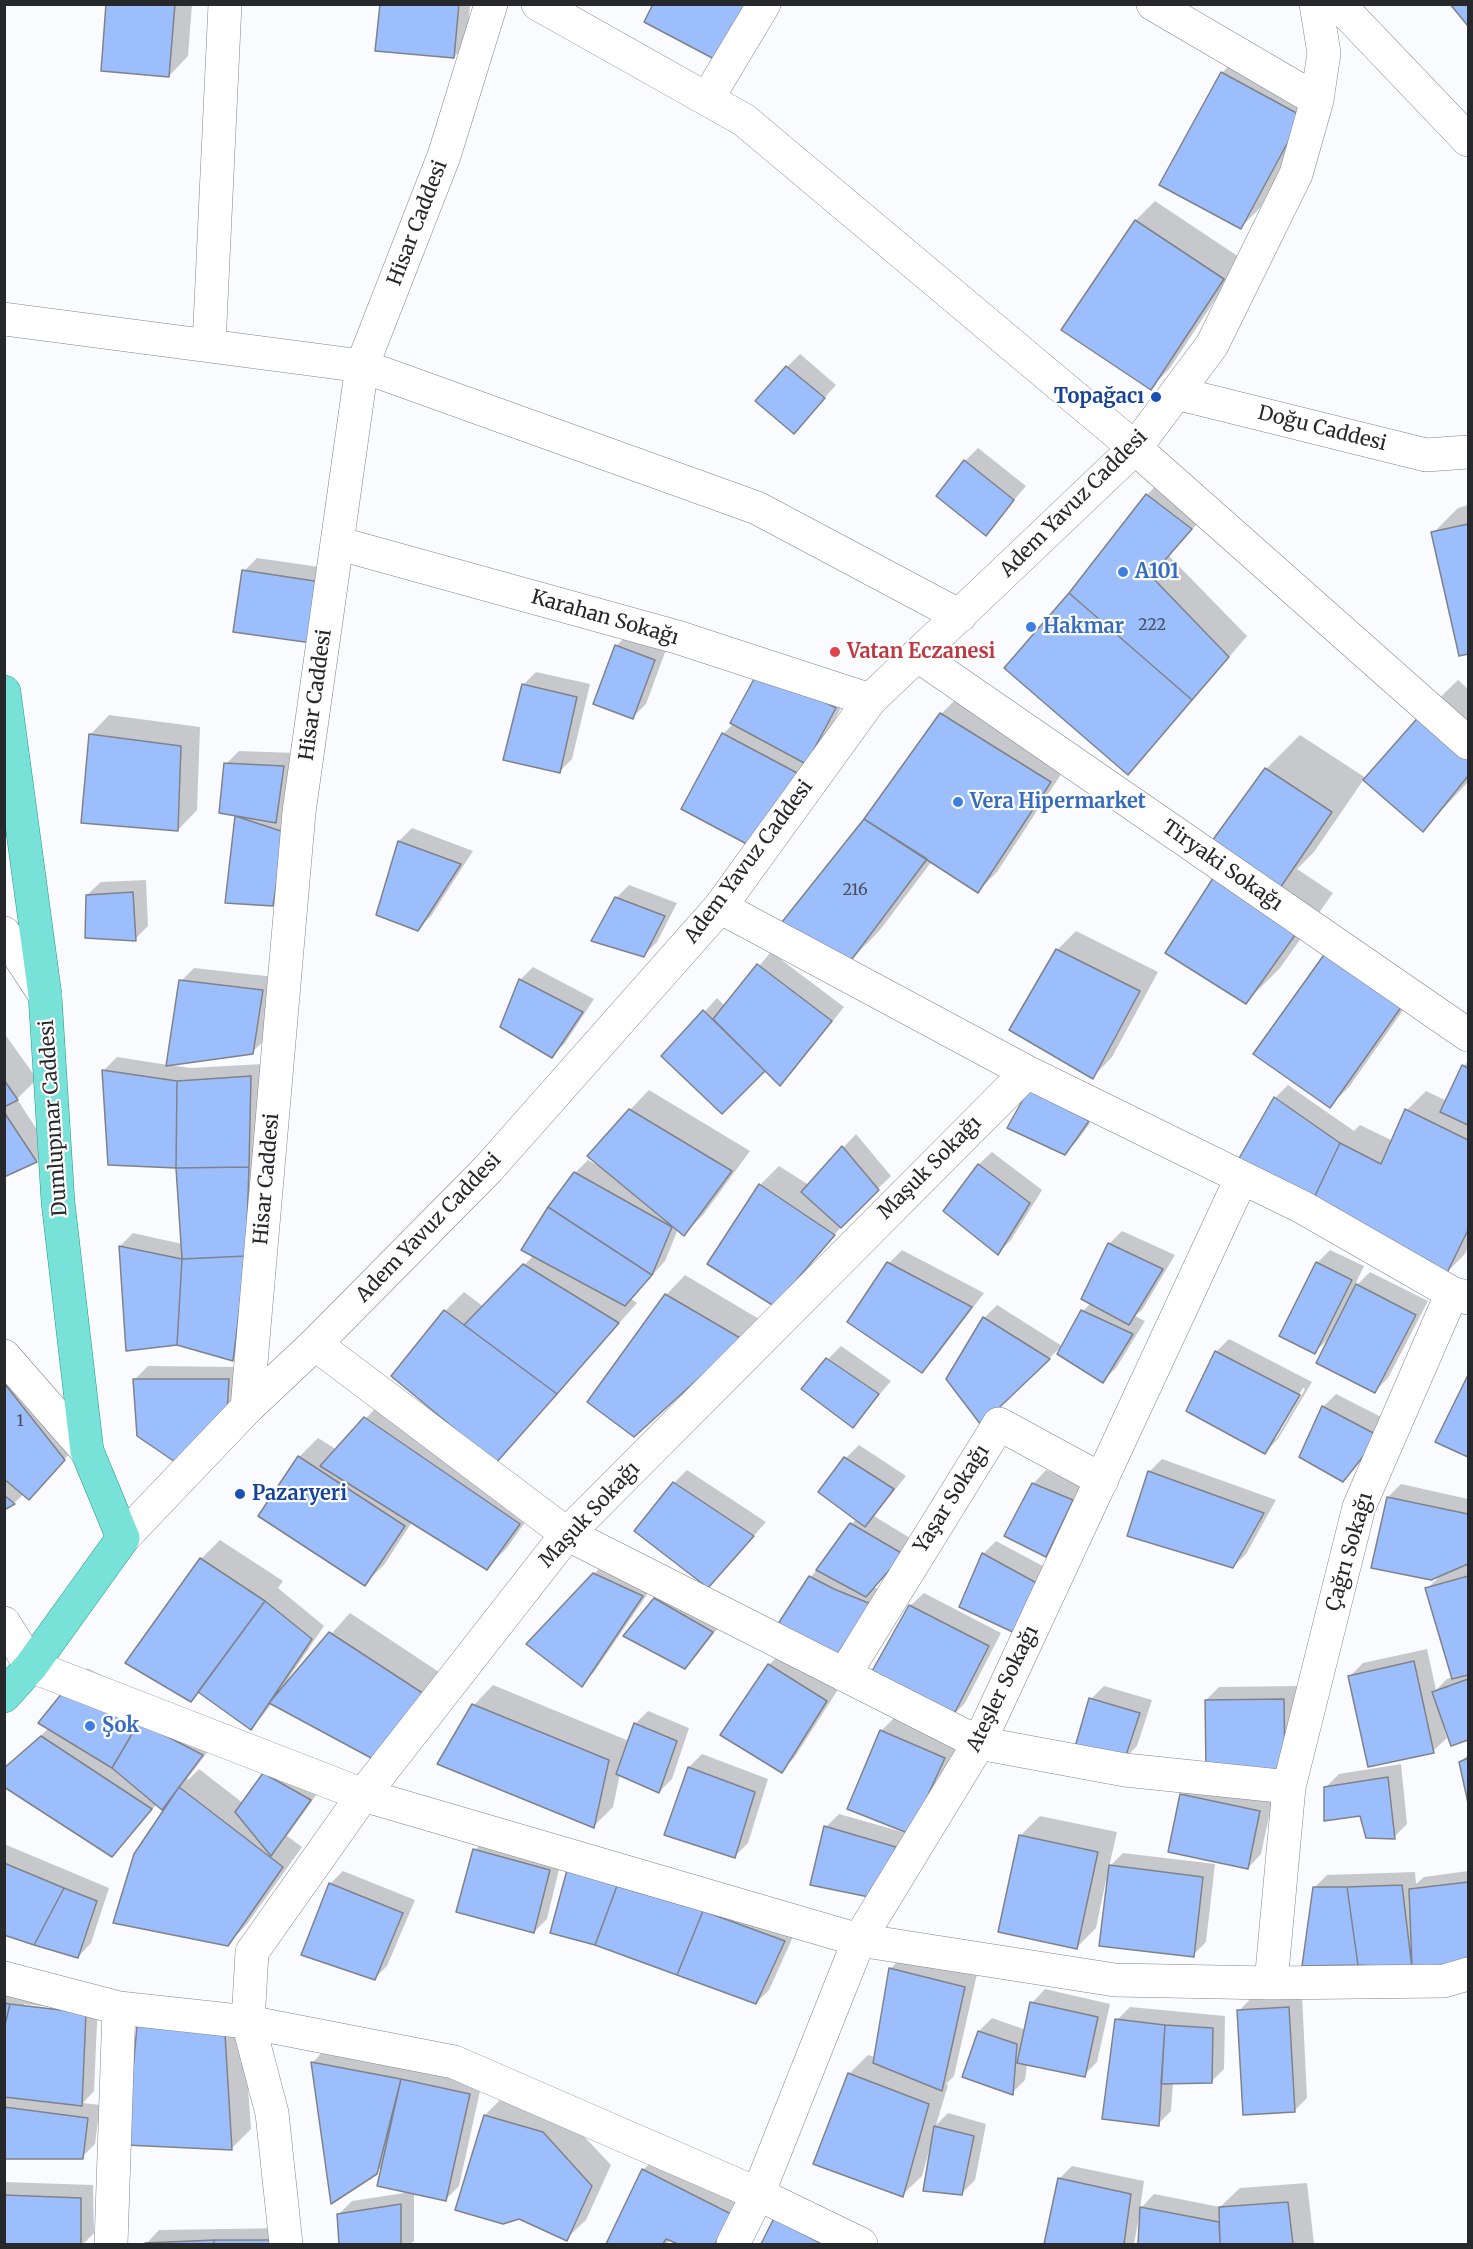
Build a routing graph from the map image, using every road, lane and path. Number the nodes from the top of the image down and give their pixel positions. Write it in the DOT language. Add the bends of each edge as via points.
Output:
graph roads {
  1 [pos="225,4"];
  2 [pos="491,4"];
  3 [pos="538,4"];
  4 [pos="764,4"];
  5 [pos="1154,4"];
  6 [pos="1336,7"];
  7 [pos="707,99"];
  8 [pos="1317,100"];
  9 [pos="1468,140"];
  10 [pos="4,319"];
  11 [pos="209,345"];
  12 [pos="362,366"];
  13 [pos="1176,393"];
  14 [pos="1135,448"];
  15 [pos="1468,452"];
  16 [pos="337,543"];
  17 [pos="960,616"];
  18 [pos="917,655"];
  19 [pos="4,692"];
  20 [pos="870,700"];
  21 [pos="1467,741"];
  22 [pos="720,907"];
  23 [pos="4,933"];
  24 [pos="45,995"];
  25 [pos="1468,1035"];
  26 [pos="1027,1072"];
  27 [pos="1241,1179"];
  28 [pos="1460,1295"];
  29 [pos="315,1344"];
  30 [pos="4,1356"];
  31 [pos="247,1408"];
  32 [pos="87,1451"];
  33 [pos="1102,1480"];
  34 [pos="567,1534"];
  35 [pos="123,1538"];
  36 [pos="4,1623"];
  37 [pos="32,1666"];
  38 [pos="844,1675"];
  39 [pos="4,1696"];
  40 [pos="979,1743"];
  41 [pos="1289,1787"];
  42 [pos="363,1795"];
  43 [pos="859,1940"];
  44 [pos="1468,1974"];
  45 [pos="4,1978"];
  46 [pos="1271,1983"];
  47 [pos="119,2008"];
  48 [pos="248,2022"];
  49 [pos="758,2194"];
  50 [pos="111,2244"];
  51 [pos="286,2244"];
  52 [pos="733,2244"];
  53 [pos="861,2244"];
  1 -- 11 [label="street"];
  2 -- 12 [label="street, Hisar Caddesi" via="444,156"];
  3 -- 7 [label="street"];
  4 -- 7 [label="street"];
  5 -- 8 [label="street"];
  6 -- 8 [label="street, Adem Yavuz Caddesi"];
  6 -- 9 [label="street"];
  7 -- 14 [label="street" via="744,120"];
  8 -- 13 [label="street, Adem Yavuz Caddesi" via="1296,174 1212,345"];
  10 -- 11 [label="street"];
  11 -- 12 [label="street"];
  12 -- 16 [label="street, Hisar Caddesi"];
  12 -- 17 [label="street" via="757,508"];
  13 -- 14 [label="street, Adem Yavuz Caddesi"];
  13 -- 15 [label="street, Doğu Caddesi" via="1426,455"];
  14 -- 17 [label="street, Adem Yavuz Caddesi"];
  14 -- 21 [label="street"];
  16 -- 20 [label="street, Karahan Sokağı" via="677,638"];
  16 -- 31 [label="street, Hisar Caddesi" via="299,812"];
  17 -- 18 [label="street, Adem Yavuz Caddesi"];
  18 -- 20 [label="street, Adem Yavuz Caddesi"];
  18 -- 25 [label="street, Tiryaki Sokağı"];
  19 -- 24 [label="main road, Dumlupınar Caddesi"];
  20 -- 22 [label="street, Adem Yavuz Caddesi"];
  22 -- 26 [label="street"];
  22 -- 29 [label="street, Adem Yavuz Caddesi" via="488,1169"];
  23 -- 24 [label="street"];
  24 -- 32 [label="main road, Dumlupınar Caddesi" via="58,1202"];
  26 -- 27 [label="street"];
  26 -- 34 [label="street, Maşuk Sokağı"];
  27 -- 28 [label="street" via="1302,1207"];
  27 -- 33 [label="street, Ateşler Sokağı"];
  28 -- 41 [label="street, Çağrı Sokağı" via="1359,1507"];
  29 -- 31 [label="street, Adem Yavuz Caddesi"];
  29 -- 34 [label="street"];
  30 -- 32 [label="street"];
  31 -- 35 [label="street, Adem Yavuz Caddesi"];
  32 -- 35 [label="main road, Dumlupınar Caddesi"];
  33 -- 38 [label="street, Yaşar Sokağı" via="999,1424"];
  33 -- 40 [label="street, Ateşler Sokağı"];
  34 -- 38 [label="street"];
  34 -- 42 [label="street, Maşuk Sokağı"];
  35 -- 37 [label="main road, Adem Yavuz Caddesi"];
  36 -- 37 [label="street"];
  37 -- 39 [label="main road, Adem Yavuz Caddesi"];
  37 -- 42 [label="street"];
  38 -- 40 [label="street"];
  40 -- 41 [label="street" via="1125,1770"];
  40 -- 43 [label="street, Ateşler Sokağı"];
  41 -- 46 [label="street, Çağrı Sokağı"];
  42 -- 43 [label="street"];
  42 -- 48 [label="street, Maşuk Sokağı" via="252,1952"];
  43 -- 46 [label="street" via="1115,1980"];
  43 -- 49 [label="street, Ateşler Sokağı"];
  44 -- 46 [label="street" via="1444,1981"];
  45 -- 47 [label="street"];
  47 -- 48 [label="street"];
  47 -- 50 [label="street"];
  48 -- 49 [label="street" via="454,2062"];
  48 -- 51 [label="street, Maşuk Sokağı" via="272,2112"];
  49 -- 52 [label="street, Ateşler Sokağı"];
  49 -- 53 [label="street"];
}
